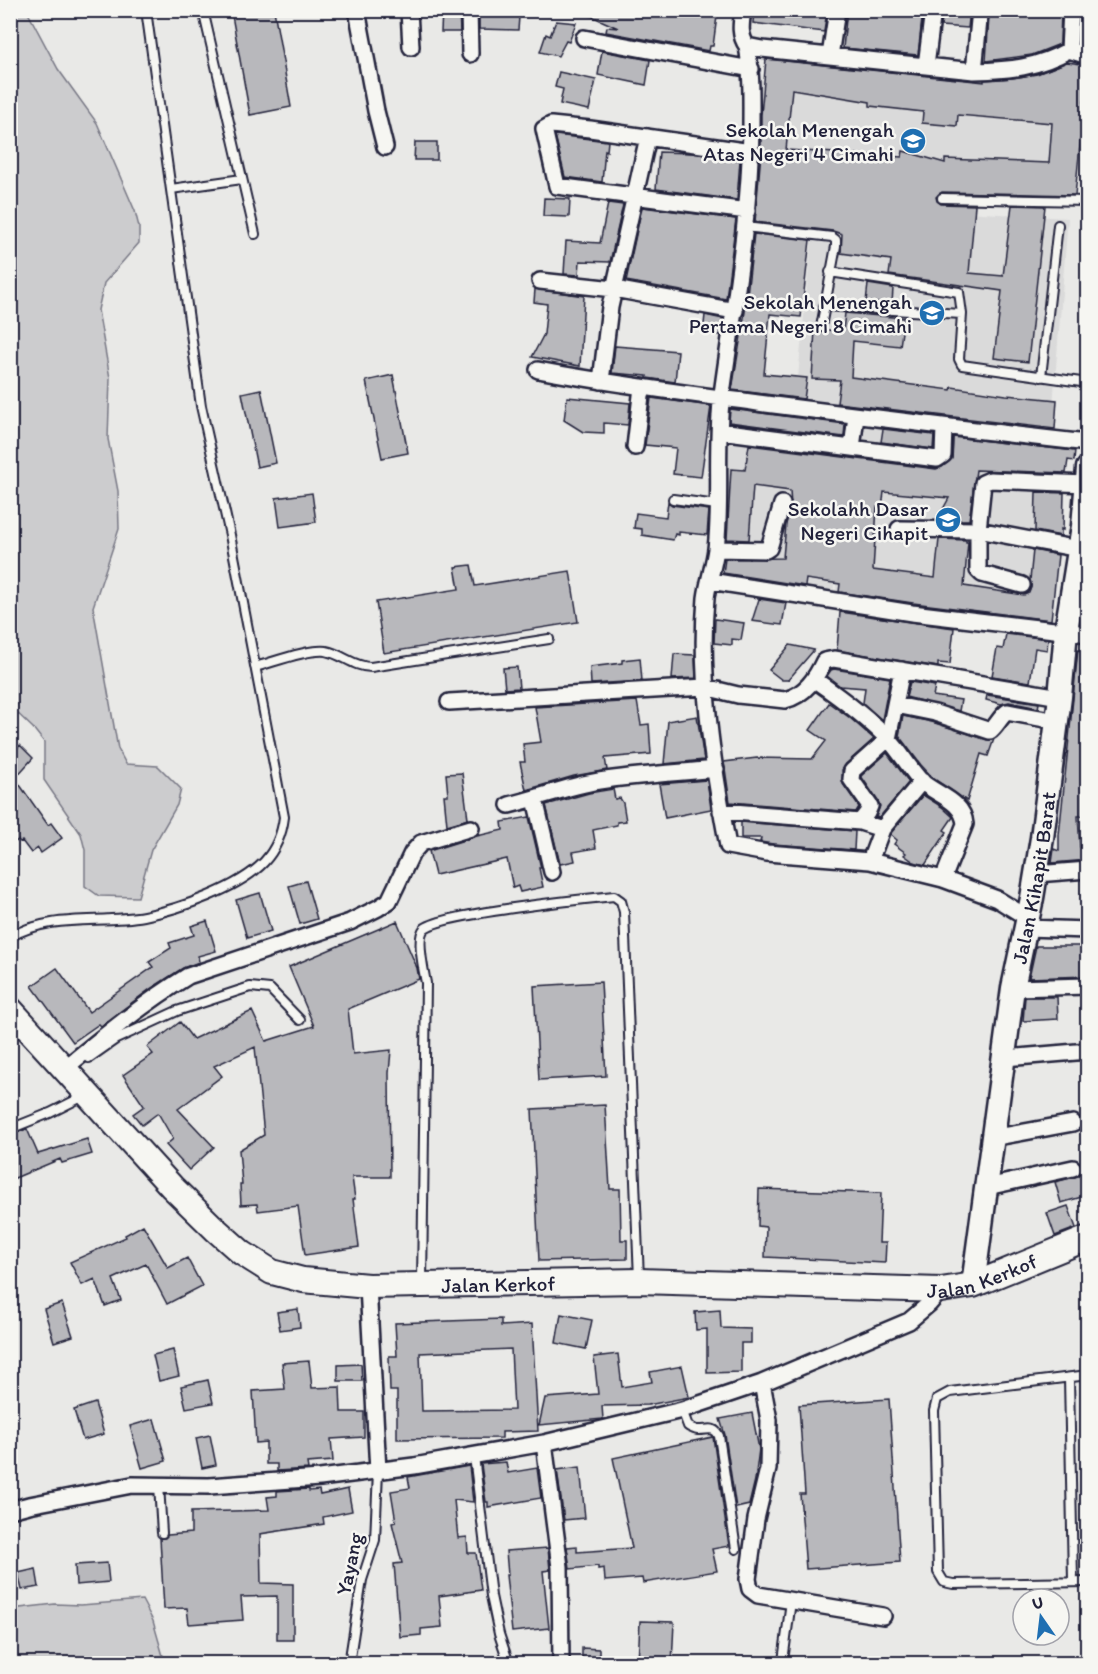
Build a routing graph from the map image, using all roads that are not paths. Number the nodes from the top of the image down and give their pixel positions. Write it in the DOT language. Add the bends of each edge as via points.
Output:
graph roads {
  1 [pos="146,10"];
  2 [pos="204,10"];
  3 [pos="357,10"];
  4 [pos="410,10"];
  5 [pos="469,10"];
  6 [pos="743,10"];
  7 [pos="837,10"];
  8 [pos="933,10"];
  9 [pos="980,10"];
  10 [pos="1071,10"];
  11 [pos="584,38"];
  12 [pos="747,46"];
  13 [pos="411,48"];
  14 [pos="1069,50"];
  15 [pos="470,54"];
  16 [pos="831,56"];
  17 [pos="1088,56"];
  18 [pos="926,66"];
  19 [pos="751,69"];
  20 [pos="974,71"];
  21 [pos="648,137"];
  22 [pos="385,147"];
  23 [pos="750,152"];
  24 [pos="242,179"];
  25 [pos="171,189"];
  26 [pos="636,196"];
  27 [pos="942,198"];
  28 [pos="1088,201"];
  29 [pos="747,211"];
  30 [pos="1058,225"];
  31 [pos="745,227"];
  32 [pos="255,234"];
  33 [pos="830,272"];
  34 [pos="540,281"];
  35 [pos="614,289"];
  36 [pos="824,306"];
  37 [pos="735,311"];
  38 [pos="962,314"];
  39 [pos="821,327"];
  40 [pos="538,370"];
  41 [pos="1041,376"];
  42 [pos="600,381"];
  43 [pos="1088,383"];
  44 [pos="642,387"];
  45 [pos="721,398"];
  46 [pos="855,416"];
  47 [pos="944,427"];
  48 [pos="720,431"];
  49 [pos="1088,443"];
  50 [pos="635,447"];
  51 [pos="852,448"];
  52 [pos="1087,476"];
  53 [pos="673,499"];
  54 [pos="782,504"];
  55 [pos="717,505"];
  56 [pos="1085,526"];
  57 [pos="899,529"];
  58 [pos="978,530"];
  59 [pos="716,549"];
  60 [pos="1079,549"];
  61 [pos="710,581"];
  62 [pos="1022,585"];
  63 [pos="1077,633"];
  64 [pos="549,639"];
  65 [pos="255,667"];
  66 [pos="902,670"];
  67 [pos="815,680"];
  68 [pos="705,687"];
  69 [pos="1060,697"];
  70 [pos="449,702"];
  71 [pos="896,705"];
  72 [pos="1056,721"];
  73 [pos="888,739"];
  74 [pos="716,769"];
  75 [pos="922,781"];
  76 [pos="535,799"];
  77 [pos="508,805"];
  78 [pos="721,812"];
  79 [pos="860,822"];
  80 [pos="471,828"];
  81 [pos="882,829"];
  82 [pos="870,861"];
  83 [pos="1088,870"];
  84 [pos="552,873"];
  85 [pos="1036,873"];
  86 [pos="943,879"];
  87 [pos="1027,923"];
  88 [pos="1088,930"];
  89 [pos="10,937"];
  90 [pos="1088,986"];
  91 [pos="1013,988"];
  92 [pos="12,1013"];
  93 [pos="300,1020"];
  94 [pos="1088,1051"];
  95 [pos="1005,1058"];
  96 [pos="67,1072"];
  97 [pos="87,1094"];
  98 [pos="1073,1124"];
  99 [pos="10,1129"];
  100 [pos="992,1138"];
  101 [pos="1073,1168"];
  102 [pos="987,1187"];
  103 [pos="1088,1238"];
  104 [pos="639,1281"];
  105 [pos="422,1285"];
  106 [pos="973,1285"];
  107 [pos="368,1286"];
  108 [pos="941,1290"];
  109 [pos="1088,1375"];
  110 [pos="1069,1378"];
  111 [pos="762,1383"];
  112 [pos="682,1410"];
  113 [pos="544,1443"];
  114 [pos="474,1456"];
  115 [pos="378,1471"];
  116 [pos="159,1485"];
  117 [pos="10,1510"];
  118 [pos="162,1533"];
  119 [pos="736,1549"];
  120 [pos="1073,1581"];
  121 [pos="1088,1582"];
  122 [pos="791,1601"];
  123 [pos="883,1616"];
  124 [pos="783,1661"];
  125 [pos="349,1664"];
  126 [pos="509,1664"];
  127 [pos="561,1664"];
  1 -- 25 [label="lane"];
  2 -- 24 [label="lane"];
  3 -- 22 [label="street"];
  4 -- 13 [label="street"];
  5 -- 15 [label="street"];
  6 -- 12 [label="street" via="742,39"];
  7 -- 16 [label="street"];
  8 -- 18 [label="street"];
  9 -- 20 [label="street"];
  10 -- 14 [label="street"];
  11 -- 19 [label="street"];
  12 -- 16 [label="street"];
  12 -- 19 [label="street"];
  14 -- 17 [label="street"];
  14 -- 20 [label="street" via="1033,66"];
  16 -- 18 [label="street"];
  18 -- 20 [label="street"];
  19 -- 23 [label="street"];
  21 -- 23 [label="street"];
  21 -- 26 [label="street"];
  21 -- 26 [label="street" via="551,125 544,129 557,186"];
  23 -- 29 [label="street"];
  24 -- 25 [label="lane"];
  24 -- 32 [label="lane"];
  25 -- 65 [label="lane" via="201,406"];
  26 -- 29 [label="street"];
  26 -- 35 [label="street"];
  27 -- 28 [label="lane"];
  29 -- 31 [label="street"];
  30 -- 41 [label="lane"];
  31 -- 33 [label="lane" via="832,237 836,246"];
  31 -- 37 [label="street"];
  33 -- 36 [label="lane"];
  33 -- 38 [label="lane" via="956,290 961,296"];
  34 -- 35 [label="street"];
  35 -- 37 [label="street"];
  35 -- 42 [label="street"];
  36 -- 38 [label="lane"];
  36 -- 39 [label="lane"];
  37 -- 45 [label="street"];
  38 -- 41 [label="lane" via="962,365"];
  40 -- 42 [label="street"];
  41 -- 43 [label="lane"];
  42 -- 44 [label="street"];
  44 -- 45 [label="street"];
  44 -- 50 [label="street"];
  45 -- 46 [label="street"];
  45 -- 48 [label="street"];
  46 -- 47 [label="street"];
  46 -- 51 [label="street"];
  47 -- 49 [label="street"];
  47 -- 51 [label="street" via="943,454 937,459"];
  48 -- 51 [label="street"];
  48 -- 55 [label="street"];
  52 -- 56 [label="street, Jalan Kihapit Barat"];
  52 -- 58 [label="street" via="990,480 982,486"];
  53 -- 55 [label="lane"];
  54 -- 59 [label="street" via="769,548"];
  55 -- 59 [label="street"];
  56 -- 60 [label="street, Jalan Kihapit Barat"];
  57 -- 58 [label="street"];
  58 -- 60 [label="street"];
  58 -- 62 [label="street" via="978,570"];
  59 -- 61 [label="street"];
  60 -- 63 [label="street, Jalan Kihapit Barat"];
  61 -- 63 [label="street" via="912,613"];
  61 -- 68 [label="street" via="706,596"];
  63 -- 69 [label="street, Jalan Kihapit Barat"];
  64 -- 65 [label="lane" via="371,667 360,667 326,651"];
  65 -- 89 [label="lane" via="284,817 276,847 264,862 227,886 175,907 143,916 60,920"];
  66 -- 67 [label="street" via="834,659 824,661"];
  66 -- 69 [label="street"];
  66 -- 71 [label="street"];
  67 -- 68 [label="street" via="785,700"];
  67 -- 73 [label="street"];
  68 -- 70 [label="street"];
  68 -- 74 [label="street"];
  69 -- 72 [label="street, Jalan Kihapit Barat"];
  71 -- 72 [label="street" via="990,731 1007,712"];
  71 -- 73 [label="street"];
  72 -- 85 [label="street, Jalan Kihapit Barat"];
  73 -- 75 [label="street"];
  73 -- 79 [label="street" via="852,771 851,778 870,806"];
  74 -- 76 [label="street" via="600,781"];
  74 -- 78 [label="street"];
  75 -- 81 [label="street"];
  75 -- 86 [label="street" via="945,796 964,817 965,824"];
  76 -- 77 [label="street"];
  76 -- 84 [label="street"];
  78 -- 79 [label="street"];
  78 -- 82 [label="street" via="728,846"];
  79 -- 81 [label="street"];
  80 -- 96 [label="street" via="421,843 388,901 378,908 350,922 189,976 115,1027"];
  81 -- 82 [label="street"];
  82 -- 86 [label="street"];
  83 -- 85 [label="street"];
  85 -- 87 [label="street, Jalan Kihapit Barat"];
  86 -- 87 [label="street" via="997,899"];
  87 -- 88 [label="street"];
  87 -- 91 [label="street, Jalan Kihapit Barat"];
  90 -- 91 [label="street"];
  91 -- 95 [label="street, Jalan Kihapit Barat"];
  92 -- 96 [label="main road, Jalan Kerkof"];
  93 -- 96 [label="lane" via="270,989 250,987 177,1011 116,1039"];
  94 -- 95 [label="street"];
  95 -- 100 [label="street, Jalan Kihapit Barat"];
  96 -- 97 [label="main road, Jalan Kerkof"];
  97 -- 99 [label="lane"];
  97 -- 107 [label="main road, Jalan Kerkof" via="172,1187 242,1253 273,1272 303,1280"];
  98 -- 100 [label="street"];
  100 -- 102 [label="street, Jalan Kihapit Barat"];
  101 -- 102 [label="street"];
  102 -- 106 [label="street, Jalan Kihapit Barat"];
  103 -- 106 [label="main road, Jalan Kerkof"];
  104 -- 105 [label="main road, Jalan Kerkof"];
  104 -- 105 [label="lane" via="624,912 621,901 614,896 486,912 432,924 423,930 420,939 426,983"];
  104 -- 108 [label="main road, Jalan Kerkof"];
  105 -- 107 [label="main road, Jalan Kerkof"];
  106 -- 108 [label="main road, Jalan Kerkof"];
  107 -- 115 [label="street"];
  108 -- 111 [label="street" via="909,1321"];
  109 -- 110 [label="lane"];
  110 -- 120 [label="lane"];
  110 -- 120 [label="lane" via="950,1392 937,1399 934,1410 938,1572 944,1582"];
  111 -- 112 [label="street"];
  111 -- 122 [label="street" via="769,1420 768,1469 756,1519 748,1586 758,1596"];
  112 -- 113 [label="street"];
  112 -- 119 [label="lane" via="688,1426 696,1430 713,1429 719,1436"];
  113 -- 114 [label="street"];
  113 -- 127 [label="street" via="560,1567"];
  114 -- 115 [label="street"];
  114 -- 126 [label="lane" via="491,1596"];
  115 -- 116 [label="street" via="209,1486"];
  115 -- 125 [label="lane, Yayang" via="375,1540 363,1580"];
  116 -- 117 [label="street" via="108,1489"];
  116 -- 118 [label="lane"];
  120 -- 121 [label="lane"];
  122 -- 123 [label="street"];
  122 -- 124 [label="lane"];
}
